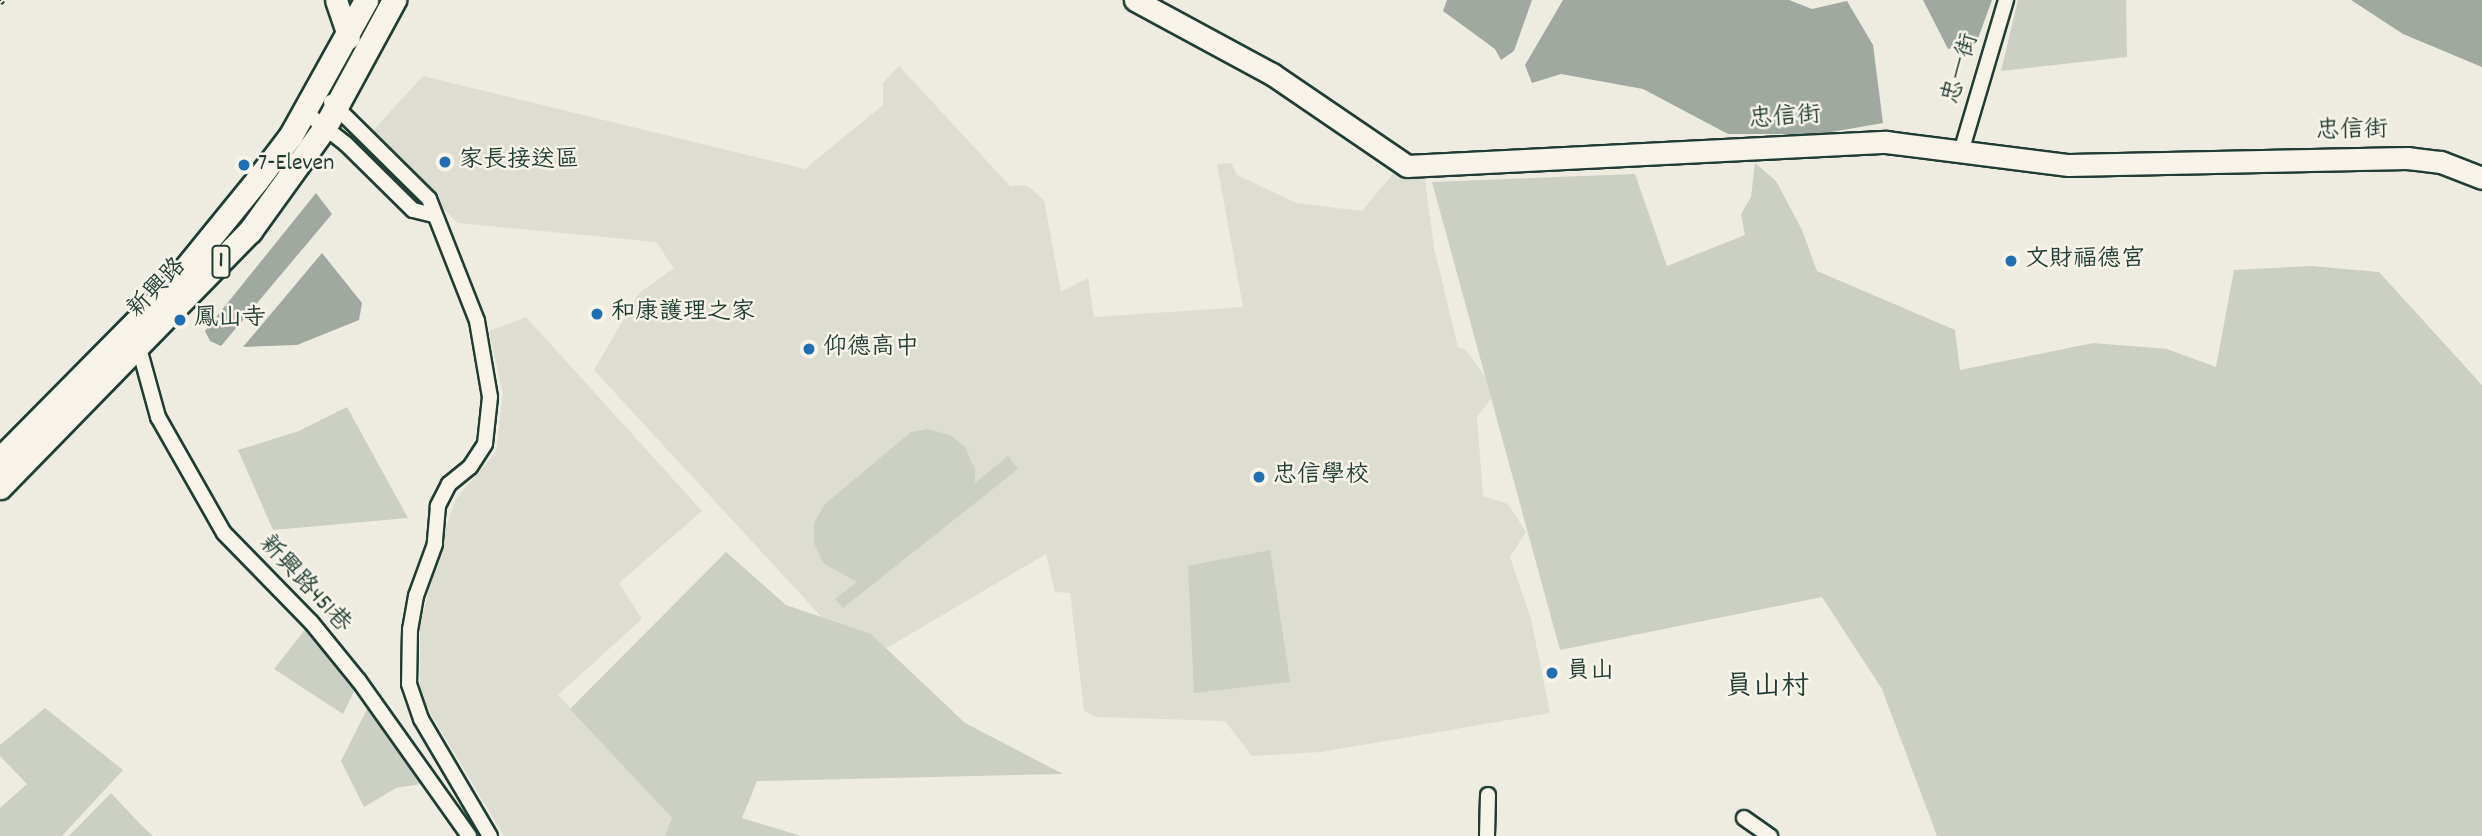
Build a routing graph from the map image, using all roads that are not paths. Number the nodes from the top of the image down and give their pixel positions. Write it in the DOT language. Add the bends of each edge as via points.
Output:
graph roads {
  1 [pos="336,0"];
  2 [pos="366,0"];
  3 [pos="394,0"];
  4 [pos="1135,0"];
  5 [pos="2006,0"];
  6 [pos="349,38"];
  7 [pos="317,90"];
  8 [pos="337,107"];
  9 [pos="304,111"];
  10 [pos="325,127"];
  11 [pos="1961,152"];
  12 [pos="2482,177"];
  13 [pos="433,215"];
  14 [pos="138,348"];
  15 [pos="0,459"];
  16 [pos="0,487"];
  17 [pos="1488,795"];
  18 [pos="1744,818"];
  19 [pos="469,836"];
  20 [pos="491,836"];
  21 [pos="1487,836"];
  22 [pos="1770,836"];
  1 -- 6 [label="street"];
  2 -- 6 [label="main road, 新興路 / 1"];
  3 -- 8 [label="main road, 新興路 / 1"];
  4 -- 11 [label="street, 忠信街" via="1272,74 1407,166 1847,142"];
  5 -- 11 [label="street, 忠一街"];
  6 -- 7 [label="main road, 新興路 / 1"];
  7 -- 8 [label="street"];
  7 -- 9 [label="main road, 新興路 / 1"];
  8 -- 10 [label="main road, 新興路 / 1"];
  8 -- 13 [label="street" via="429,199"];
  9 -- 10 [label="street"];
  9 -- 15 [label="main road, 新興路 / 1" via="257,180 171,286"];
  10 -- 13 [label="street" via="413,209"];
  10 -- 14 [label="main road, 新興路 / 1" via="250,231"];
  11 -- 12 [label="street, 忠信街" via="2069,164 2407,158 2441,162"];
  13 -- 20 [label="street" via="477,321 489,417 485,444 470,467 449,484 438,506 435,544 416,596 410,629 409,684 421,719"];
  14 -- 16 [label="main road, 新興路 / 1"];
  14 -- 19 [label="street, 新興路451巷" via="158,417 218,524 311,622 359,681"];
  17 -- 21 [label="street"];
  18 -- 22 [label="street"];
}
